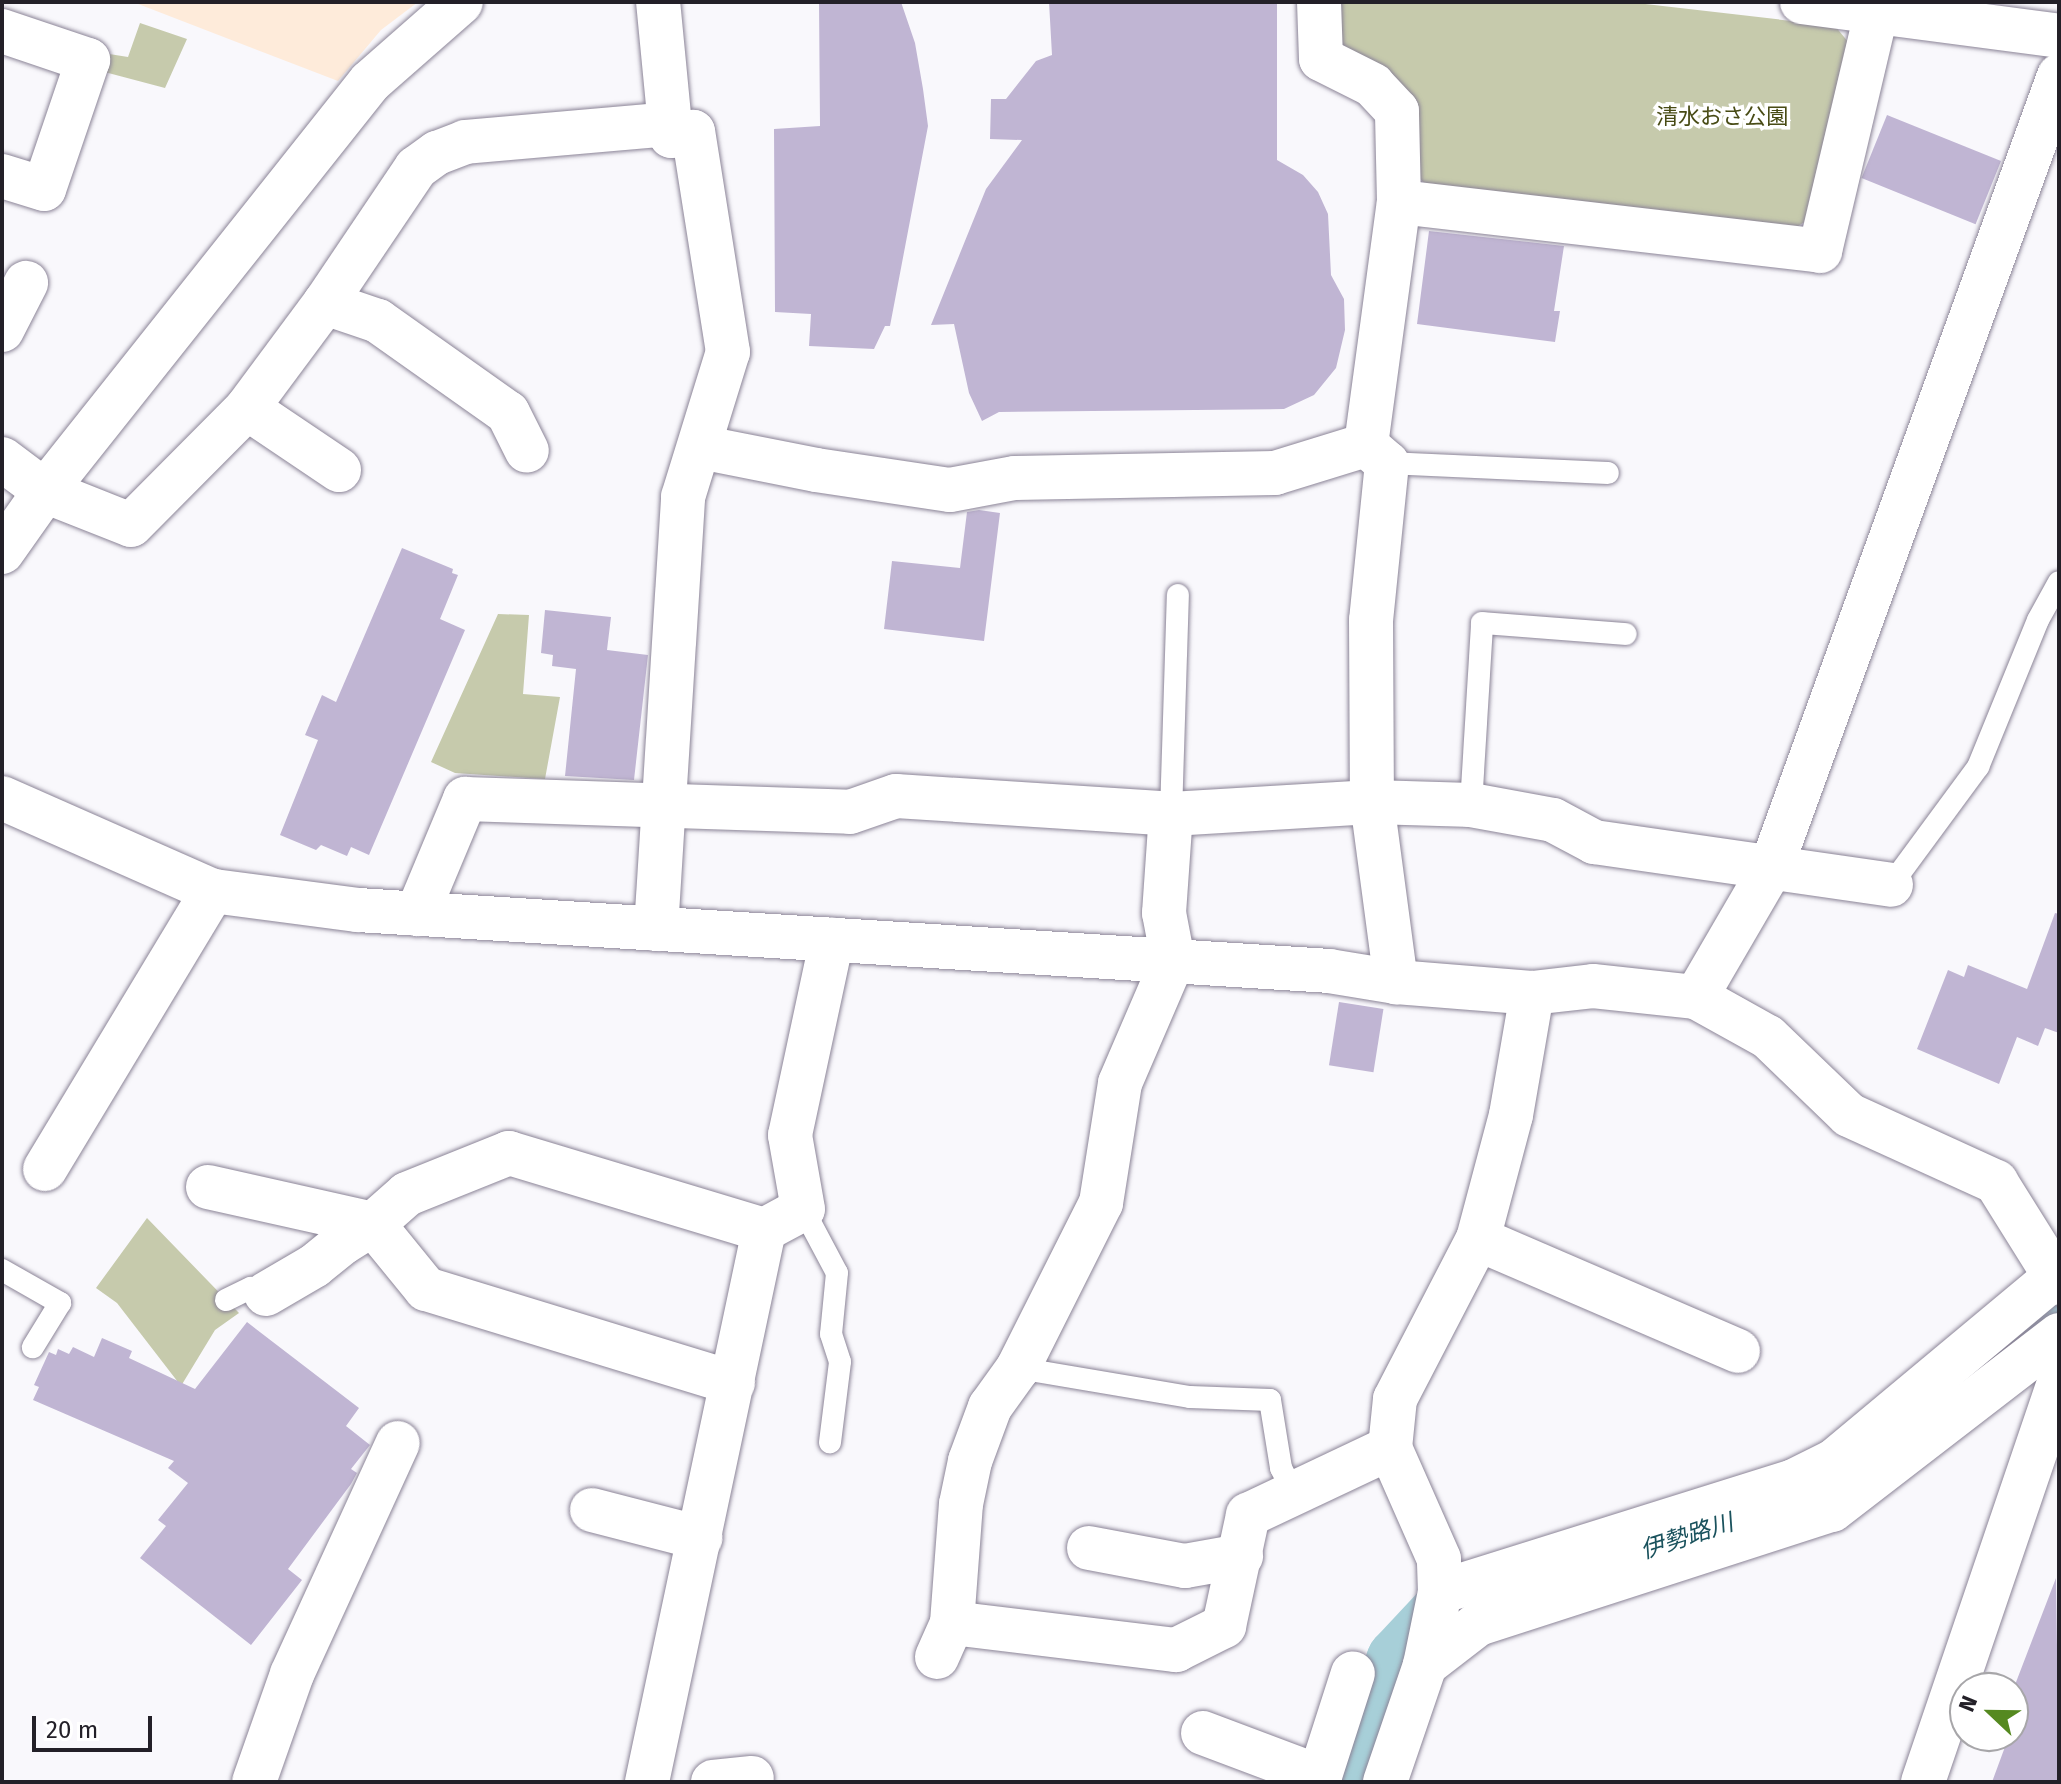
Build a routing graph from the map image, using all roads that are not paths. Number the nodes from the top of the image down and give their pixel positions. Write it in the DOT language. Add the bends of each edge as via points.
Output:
graph roads {
  1 [pos="461,2"];
  2 [pos="658,2"];
  3 [pos="1319,2"];
  4 [pos="1802,2"];
  5 [pos="1878,7"];
  6 [pos="2,31"];
  7 [pos="2059,36"];
  8 [pos="2059,76"];
  9 [pos="670,124"];
  10 [pos="2,176"];
  11 [pos="1399,202"];
  12 [pos="26,283"];
  13 [pos="325,303"];
  14 [pos="2,330"];
  15 [pos="247,408"];
  16 [pos="700,447"];
  17 [pos="527,451"];
  18 [pos="1377,454"];
  19 [pos="2,459"];
  20 [pos="339,470"];
  21 [pos="1608,473"];
  22 [pos="45,491"];
  23 [pos="2,552"];
  24 [pos="2059,582"];
  25 [pos="1178,595"];
  26 [pos="1626,634"];
  27 [pos="2,798"];
  28 [pos="1372,802"];
  29 [pos="1471,805"];
  30 [pos="664,806"];
  31 [pos="1171,814"];
  32 [pos="1771,868"];
  33 [pos="1891,885"];
  34 [pos="213,891"];
  35 [pos="417,914"];
  36 [pos="656,929"];
  37 [pos="832,939"];
  38 [pos="1173,960"];
  39 [pos="1396,982"];
  40 [pos="1532,993"];
  41 [pos="1696,997"];
  42 [pos="45,1169"];
  43 [pos="208,1187"];
  44 [pos="803,1209"];
  45 [pos="373,1224"];
  46 [pos="764,1230"];
  47 [pos="1478,1239"];
  48 [pos="2,1270"];
  49 [pos="2057,1274"];
  50 [pos="246,1297"];
  51 [pos="2059,1335"];
  52 [pos="33,1347"];
  53 [pos="1738,1351"];
  54 [pos="1018,1368"];
  55 [pos="733,1383"];
  56 [pos="2059,1383"];
  57 [pos="830,1442"];
  58 [pos="398,1443"];
  59 [pos="1390,1448"];
  60 [pos="1294,1493"];
  61 [pos="592,1510"];
  62 [pos="700,1538"];
  63 [pos="1089,1548"];
  64 [pos="1241,1556"];
  65 [pos="1440,1594"];
  66 [pos="1425,1664"];
  67 [pos="1353,1673"];
  68 [pos="1203,1733"];
  69 [pos="1319,1780"];
  70 [pos="254,1782"];
  71 [pos="647,1782"];
  72 [pos="1385,1782"];
  73 [pos="1923,1782"];
  1 -- 22 [label="street" via="370,82"];
  2 -- 9 [label="street"];
  3 -- 11 [label="street" via="1321,59 1373,85 1397,111"];
  4 -- 5 [label="street"];
  5 -- 7 [label="street"];
  5 -- 11 [label="street" via="1820,251"];
  6 -- 10 [label="street" via="88,60 44,189"];
  8 -- 32 [label="street"];
  9 -- 13 [label="street" via="465,142 437,153 416,168"];
  9 -- 16 [label="street" via="671,136 693,132 728,352"];
  11 -- 18 [label="street"];
  12 -- 14 [label="street"];
  13 -- 15 [label="street"];
  13 -- 17 [label="street" via="378,321 508,413"];
  15 -- 20 [label="street"];
  15 -- 22 [label="street" via="131,525"];
  16 -- 18 [label="street" via="950,490 1015,478 1275,473"];
  16 -- 30 [label="street" via="683,497"];
  18 -- 21 [label="lane"];
  18 -- 28 [label="street"];
  19 -- 22 [label="street"];
  22 -- 23 [label="street"];
  24 -- 33 [label="lane" via="1978,767"];
  25 -- 31 [label="lane"];
  26 -- 29 [label="lane" via="1482,623"];
  27 -- 34 [label="street"];
  28 -- 29 [label="street"];
  28 -- 31 [label="street"];
  28 -- 39 [label="street"];
  29 -- 32 [label="street" via="1553,820 1594,842"];
  30 -- 31 [label="street" via="850,812 896,796"];
  30 -- 35 [label="street" via="465,799"];
  30 -- 36 [label="street"];
  31 -- 38 [label="street" via="1164,913"];
  32 -- 33 [label="street"];
  32 -- 41 [label="street"];
  34 -- 35 [label="street"];
  34 -- 42 [label="street"];
  35 -- 36 [label="street"];
  36 -- 37 [label="street"];
  37 -- 38 [label="street"];
  37 -- 44 [label="street" via="790,1135"];
  38 -- 39 [label="street" via="1329,971"];
  38 -- 54 [label="street" via="1120,1083 1101,1203"];
  39 -- 40 [label="street"];
  40 -- 41 [label="street" via="1593,986"];
  40 -- 47 [label="street" via="1511,1115"];
  41 -- 49 [label="street" via="1768,1037 1849,1115 1996,1182"];
  43 -- 45 [label="street"];
  44 -- 46 [label="street"];
  44 -- 57 [label="lane" via="837,1273 831,1334 840,1362"];
  45 -- 46 [label="street" via="407,1194 509,1153"];
  45 -- 50 [label="street" via="314,1266"];
  45 -- 55 [label="street" via="426,1289"];
  46 -- 55 [label="street"];
  47 -- 53 [label="street"];
  47 -- 59 [label="street" via="1395,1399"];
  48 -- 52 [label="lane" via="60,1303"];
  49 -- 65 [label="street" via="1834,1461 1794,1481"];
  51 -- 66 [label="street" via="1832,1510 1478,1624"];
  54 -- 60 [label="lane" via="1190,1397 1270,1400 1281,1468"];
  54 -- 64 [label="street" via="990,1407 970,1461 944,1640 1176,1650 1224,1626"];
  55 -- 62 [label="street"];
  56 -- 73 [label="street"];
  58 -- 70 [label="street" via="292,1674"];
  59 -- 60 [label="street"];
  59 -- 65 [label="street" via="1439,1559"];
  60 -- 64 [label="street" via="1248,1515"];
  61 -- 62 [label="street"];
  62 -- 71 [label="street"];
  63 -- 64 [label="street" via="1185,1566"];
  65 -- 66 [label="street"];
  66 -- 72 [label="street"];
  67 -- 69 [label="street"];
  68 -- 69 [label="street"];
}
